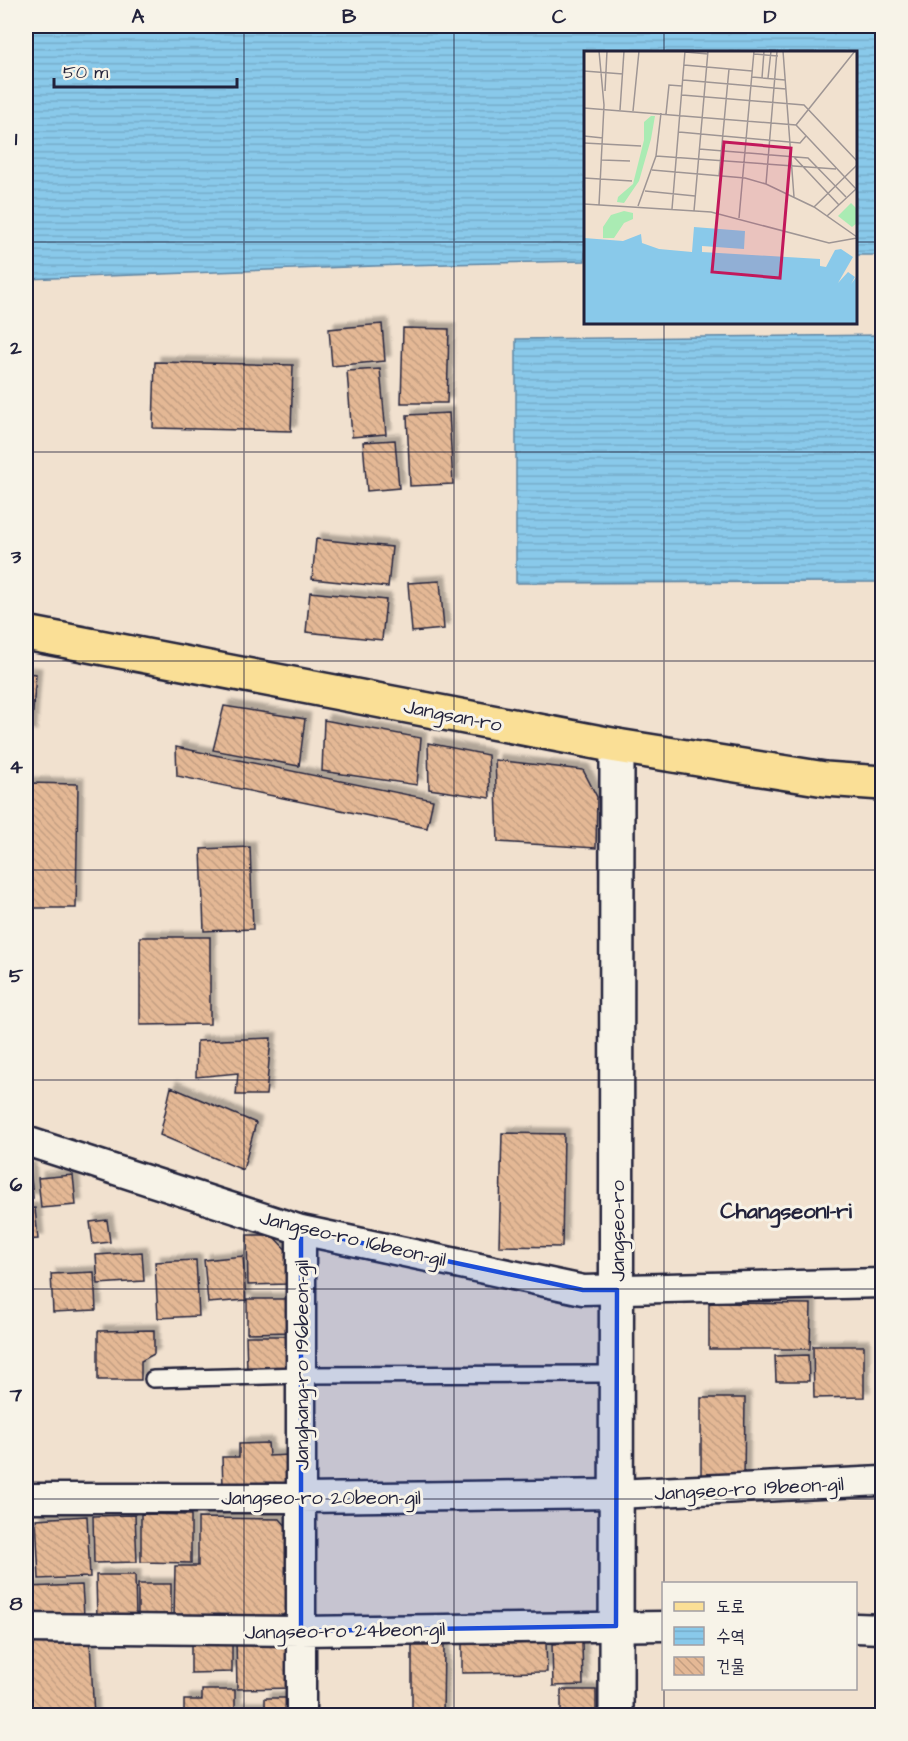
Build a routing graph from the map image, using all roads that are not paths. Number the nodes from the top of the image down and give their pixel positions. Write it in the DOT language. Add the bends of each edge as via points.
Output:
graph roads {
  1 [pos="26,633"];
  2 [pos="617,746"];
  3 [pos="882,783"];
  4 [pos="26,1141"];
  5 [pos="301,1230"];
  6 [pos="882,1283"];
  7 [pos="617,1290"];
  8 [pos="616,1374"];
  9 [pos="301,1375"];
  10 [pos="153,1379"];
  11 [pos="882,1481"];
  12 [pos="615,1494"];
  13 [pos="26,1498"];
  14 [pos="302,1498"];
  15 [pos="616,1626"];
  16 [pos="662,1626"];
  17 [pos="26,1628"];
  18 [pos="857,1628"];
  19 [pos="882,1629"];
  20 [pos="301,1631"];
  21 [pos="301,1716"];
  22 [pos="616,1716"];
  1 -- 2 [label="main road, Jangsan-ro"];
  2 -- 3 [label="main road, Jangsan-ro" via="825,779"];
  2 -- 7 [label="main road, Jangseo-ro"];
  4 -- 5 [label="street, Jangseo-ro 16beon-gil"];
  5 -- 7 [label="street, Jangseo-ro 16beon-gil" via="584,1290"];
  5 -- 9 [label="street, Janghang-ro 196beon-gil"];
  6 -- 7 [label="street, Jangseo-ro 16beon-gil"];
  7 -- 8 [label="main road, Jangseo-ro"];
  8 -- 9 [label="lane"];
  8 -- 12 [label="main road, Jangseo-ro"];
  9 -- 10 [label="lane"];
  9 -- 14 [label="street, Janghang-ro 196beon-gil"];
  11 -- 12 [label="street, Jangseo-ro 19beon-gil"];
  12 -- 14 [label="street, Jangseo-ro 20beon-gil"];
  12 -- 15 [label="main road, Jangseo-ro"];
  13 -- 14 [label="street, Jangseo-ro 20beon-gil"];
  14 -- 20 [label="street, Janghang-ro 196beon-gil"];
  15 -- 16 [label="street, Jangseo-ro 24beon-gil"];
  15 -- 20 [label="street, Jangseo-ro 24beon-gil"];
  15 -- 22 [label="main road, Jangseo-ro"];
  17 -- 20 [label="street, Jangseo-ro 24beon-gil"];
  18 -- 19 [label="street"];
  20 -- 21 [label="street, Janghang-ro 196beon-gil"];
}
